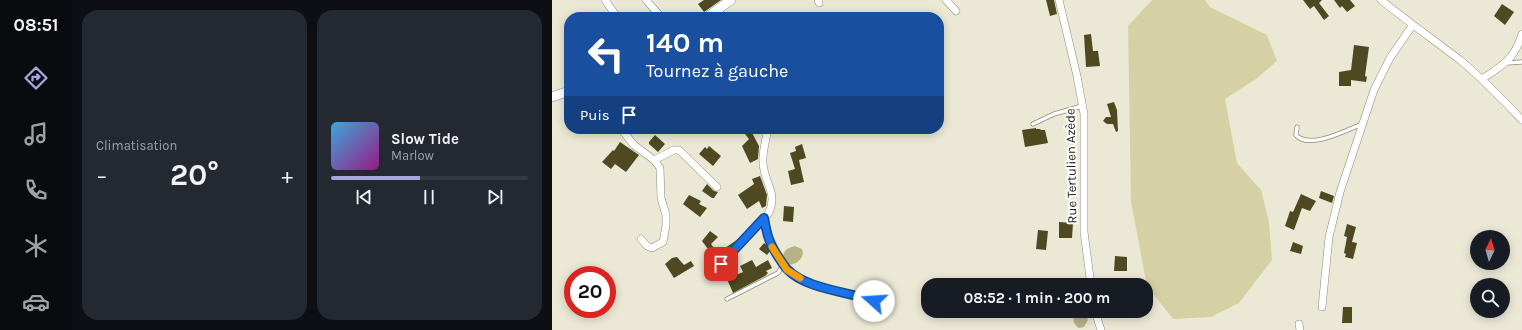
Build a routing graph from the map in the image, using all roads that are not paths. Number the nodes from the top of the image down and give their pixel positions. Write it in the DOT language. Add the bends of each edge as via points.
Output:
graph roads {
  1 [pos="605,0"];
  2 [pos="646,0"];
  3 [pos="731,0"];
  4 [pos="946,0"];
  5 [pos="1059,0"];
  6 [pos="1381,0"];
  7 [pos="956,11"];
  8 [pos="613,12"];
  9 [pos="655,12"];
  10 [pos="721,12"];
  11 [pos="1412,26"];
  12 [pos="1522,34"];
  13 [pos="1522,62"];
  14 [pos="1506,63"];
  15 [pos="1482,79"];
  16 [pos="564,93"];
  17 [pos="552,97"];
  18 [pos="1083,106"];
  19 [pos="1522,120"];
  20 [pos="1033,124"];
  21 [pos="1362,124"];
  22 [pos="1297,127"];
  23 [pos="625,134"];
  24 [pos="767,134"];
  25 [pos="654,160"];
  26 [pos="718,187"];
  27 [pos="764,218"];
  28 [pos="641,239"];
  29 [pos="784,264"];
  30 [pos="711,275"];
  31 [pos="1090,278"];
  32 [pos="727,299"];
  33 [pos="880,307"];
  34 [pos="1322,307"];
  35 [pos="1097,318"];
  36 [pos="1101,330"];
  1 -- 8 [label="street"];
  2 -- 9 [label="street"];
  3 -- 10 [label="street"];
  4 -- 7 [label="street"];
  5 -- 18 [label="street, Rue Tertulien Azède"];
  6 -- 11 [label="street"];
  11 -- 15 [label="street"];
  11 -- 21 [label="street" via="1390,58 1374,90"];
  12 -- 14 [label="street" via="1514,55"];
  13 -- 14 [label="lane"];
  14 -- 15 [label="street"];
  15 -- 19 [label="street"];
  16 -- 17 [label="street"];
  18 -- 20 [label="lane" via="1054,114"];
  18 -- 31 [label="street, Rue Tertulien Azède" via="1084,232"];
  21 -- 22 [label="lane" via="1320,140 1299,138 1296,135"];
  21 -- 34 [label="street" via="1340,192 1329,237"];
  23 -- 25 [label="street" via="634,145"];
  24 -- 27 [label="street" via="763,163 773,198 772,208"];
  25 -- 26 [label="street" via="679,150"];
  25 -- 28 [label="street" via="660,168 661,198 666,214 665,236 663,242 652,248"];
  27 -- 29 [label="lane" via="767,237"];
  27 -- 30 [label="street"];
  29 -- 32 [label="lane" via="778,273"];
  29 -- 33 [label="lane" via="796,277 866,298"];
  35 -- 36 [label="street"];
}
